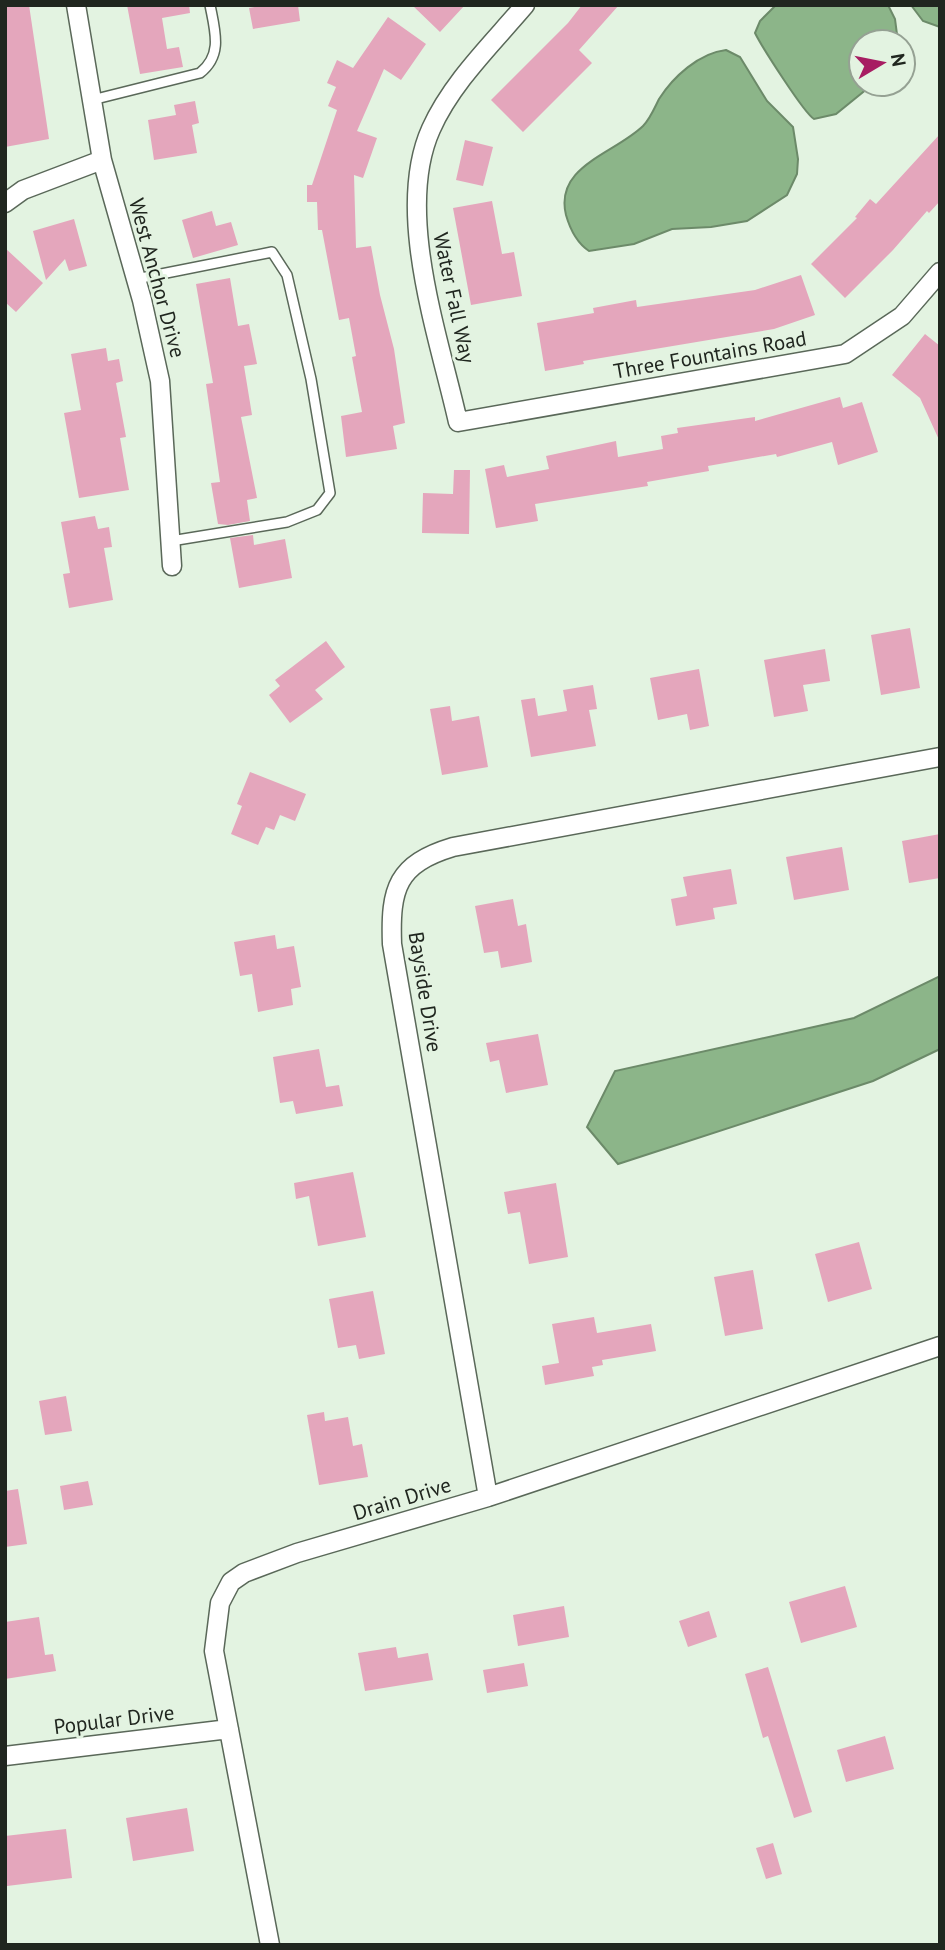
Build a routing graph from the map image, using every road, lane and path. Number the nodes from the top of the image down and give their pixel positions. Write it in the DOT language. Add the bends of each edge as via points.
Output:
graph roads {
  1 [pos="76,5"];
  2 [pos="210,5"];
  3 [pos="525,5"];
  4 [pos="92,100"];
  5 [pos="103,160"];
  6 [pos="5,203"];
  7 [pos="938,277"];
  8 [pos="136,279"];
  9 [pos="458,422"];
  10 [pos="171,541"];
  11 [pos="172,566"];
  12 [pos="940,757"];
  13 [pos="940,1346"];
  14 [pos="488,1497"];
  15 [pos="229,1729"];
  16 [pos="5,1756"];
  17 [pos="270,1945"];
  1 -- 4 [label="street, West Anchor Drive"];
  2 -- 4 [label="lane" via="217,48 211,65 200,73"];
  3 -- 9 [label="street, Water Fall Way" via="457,86 431,130 417,177 416,232"];
  4 -- 5 [label="street, West Anchor Drive"];
  5 -- 6 [label="street" via="23,190"];
  5 -- 8 [label="street, West Anchor Drive"];
  7 -- 9 [label="street, Three Fountains Road" via="902,316 845,354"];
  8 -- 10 [label="street, West Anchor Drive" via="160,381"];
  8 -- 10 [label="lane" via="272,252 287,275 330,493 317,510 287,522"];
  10 -- 11 [label="street, West Anchor Drive"];
  12 -- 14 [label="street, Bayside Drive" via="453,847 425,856 402,876 391,906 392,944"];
  13 -- 14 [label="street, Drain Drive"];
  14 -- 15 [label="street, Drain Drive" via="298,1553 231,1582 215,1625"];
  15 -- 16 [label="street, Popular Drive"];
  15 -- 17 [label="street, Drain Drive"];
}
